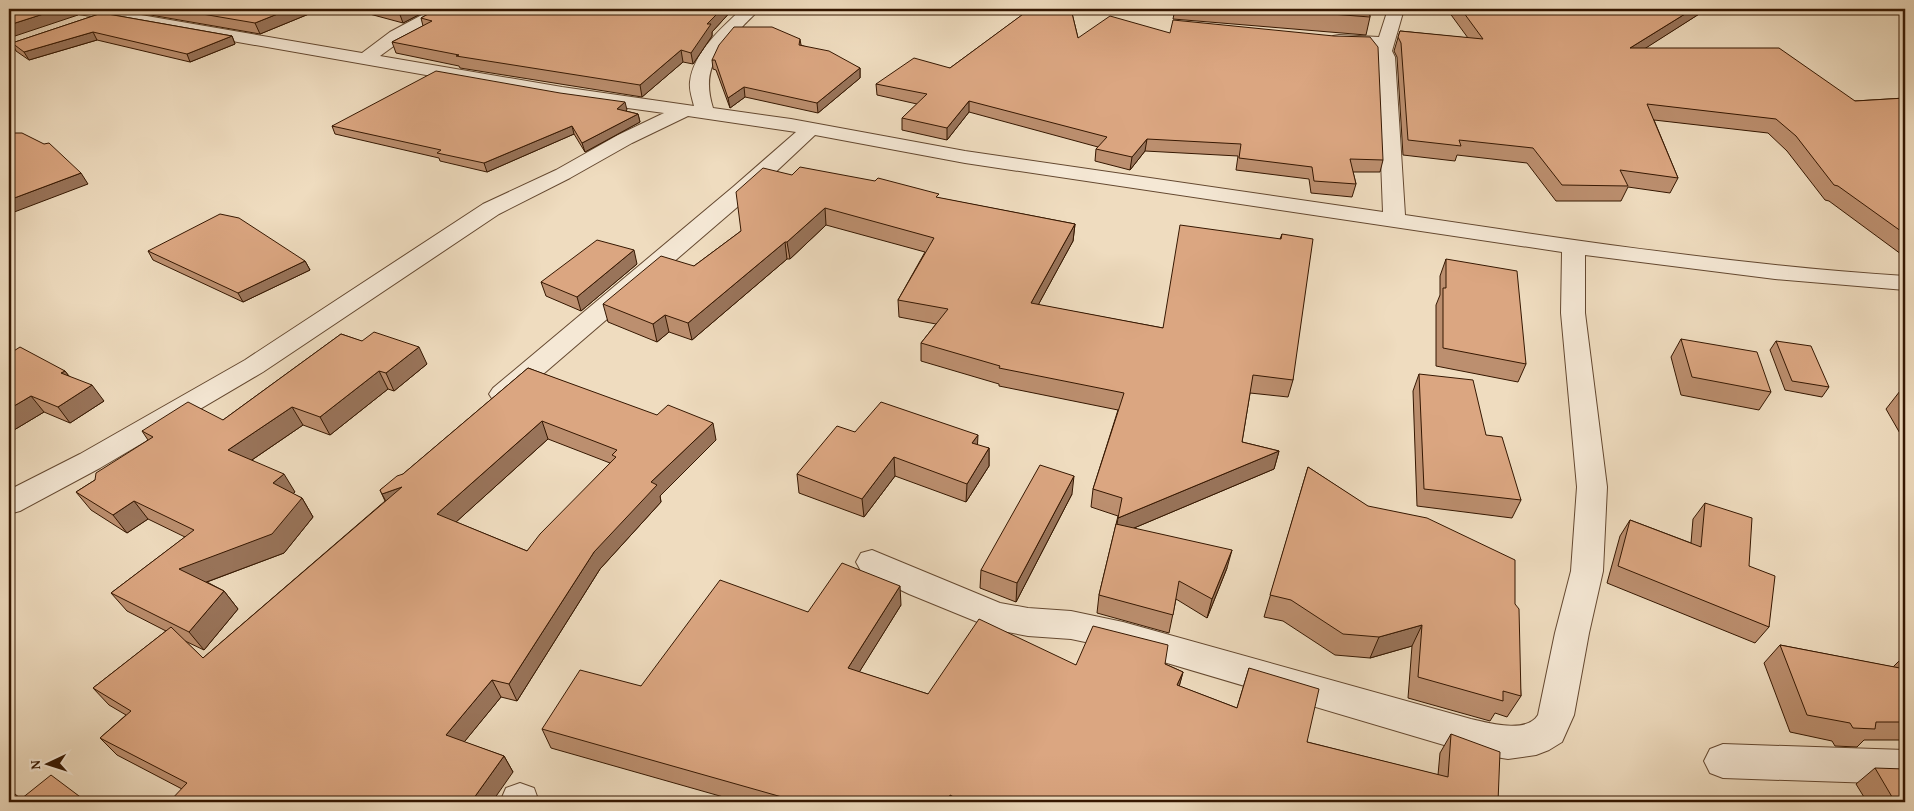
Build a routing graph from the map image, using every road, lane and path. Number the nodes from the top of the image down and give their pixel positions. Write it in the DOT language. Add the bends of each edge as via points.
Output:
graph roads {
  1 [pos="444,9"];
  2 [pos="751,9"];
  3 [pos="1396,9"];
  4 [pos="75,17"];
  5 [pos="1321,39"];
  6 [pos="1384,51"];
  7 [pos="366,58"];
  8 [pos="695,111"];
  9 [pos="810,128"];
  10 [pos="1394,220"];
  11 [pos="1574,247"];
  12 [pos="1905,283"];
  13 [pos="489,405"];
  14 [pos="9,503"];
  15 [pos="872,562"];
  16 [pos="1723,761"];
  17 [pos="1905,767"];
  1 -- 7 [label="street" via="396,36"];
  2 -- 8 [label="street" via="715,48 700,72"];
  3 -- 6 [label="street"];
  4 -- 7 [label="street" via="105,13"];
  5 -- 6 [label="street" via="1373,41"];
  6 -- 10 [label="street"];
  7 -- 8 [label="street" via="562,93"];
  8 -- 9 [label="street"];
  8 -- 14 [label="street" via="625,139 491,209 246,371 98,457"];
  9 -- 10 [label="street" via="965,157"];
  9 -- 13 [label="street" via="741,192"];
  10 -- 11 [label="street"];
  11 -- 12 [label="street" via="1775,272"];
  11 -- 15 [label="street" via="1573,312 1592,487 1587,571 1556,715 1544,734 1505,742 1471,736 1122,636 1071,625 997,616"];
  16 -- 17 [label="street"];
}
